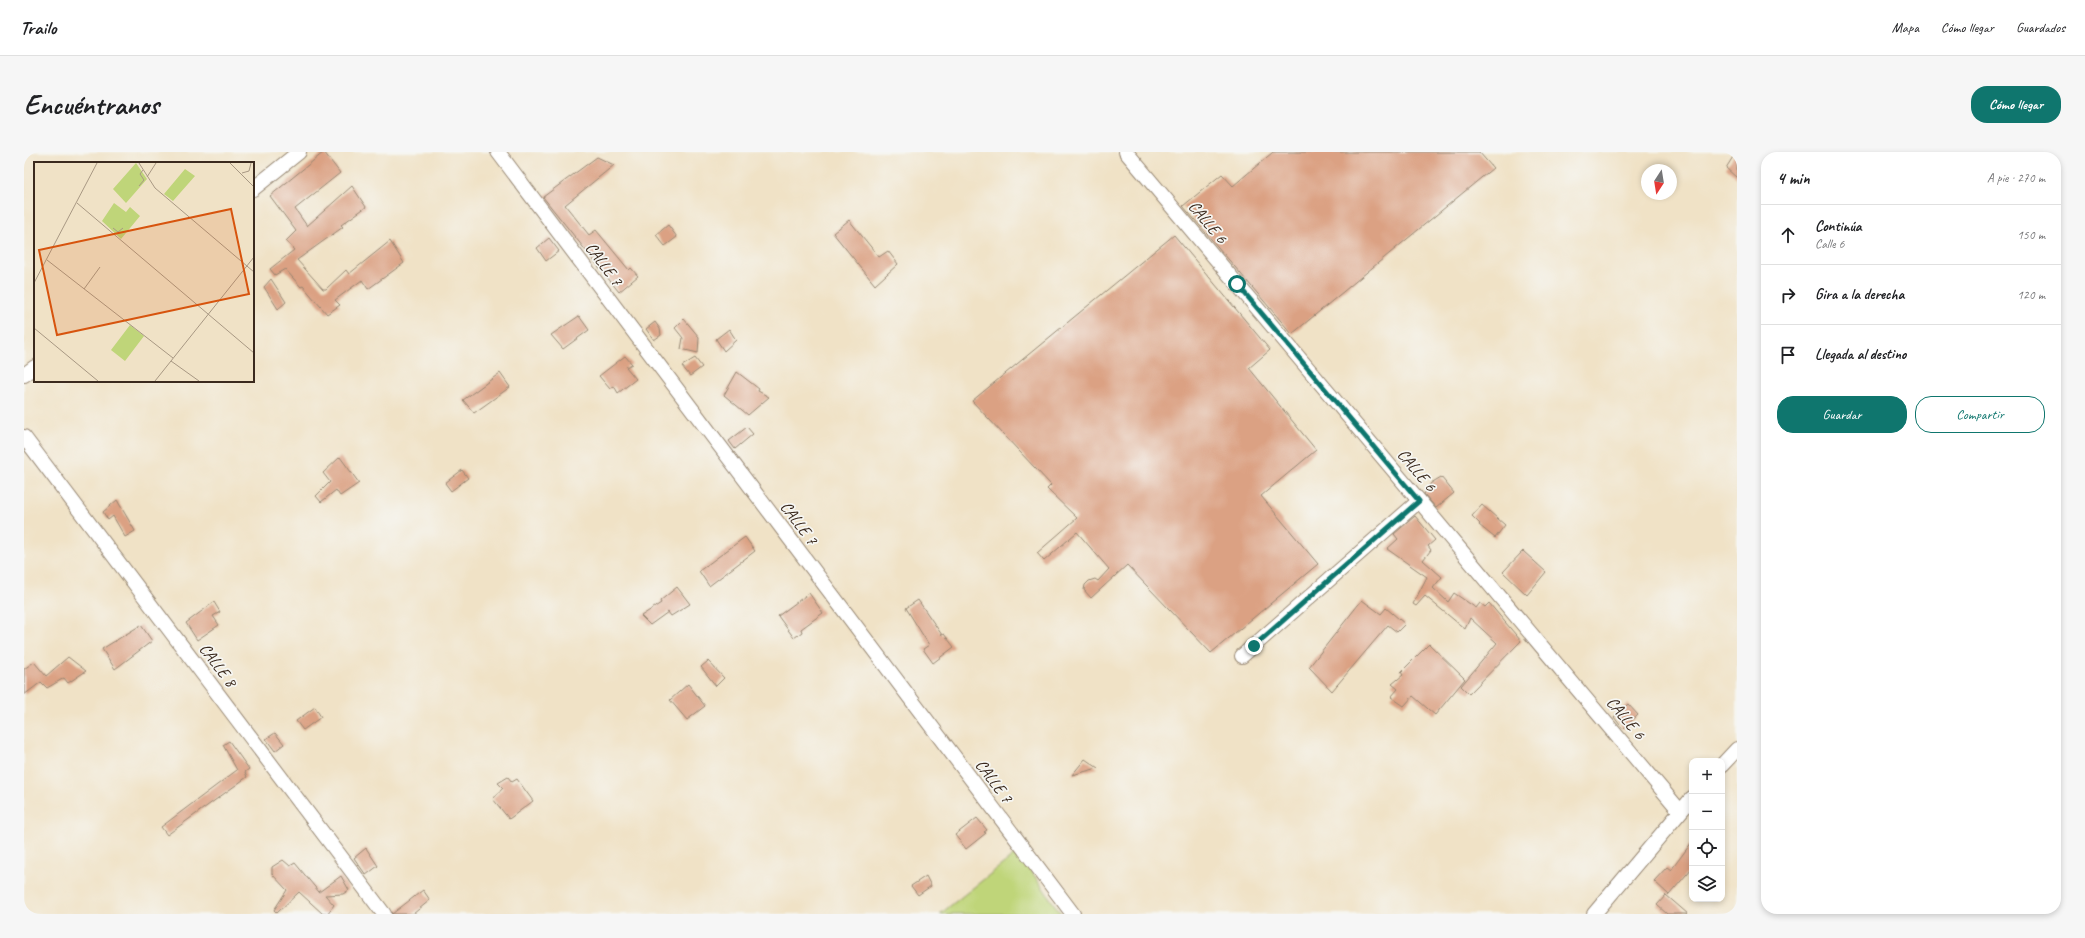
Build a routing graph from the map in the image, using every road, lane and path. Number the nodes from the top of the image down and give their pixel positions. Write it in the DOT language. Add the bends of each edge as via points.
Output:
graph roads {
  1 [pos="299,152"];
  2 [pos="498,152"];
  3 [pos="1126,152"];
  4 [pos="254,188"];
  5 [pos="34,367"];
  6 [pos="24,376"];
  7 [pos="24,437"];
  8 [pos="1419,501"];
  9 [pos="1242,656"];
  10 [pos="1737,748"];
  11 [pos="1725,762"];
  12 [pos="1689,801"];
  13 [pos="1680,811"];
  14 [pos="384,914"];
  15 [pos="1073,914"];
  16 [pos="1594,914"];
  1 -- 4 [label="street"];
  2 -- 15 [label="street, CALLE 7"];
  3 -- 8 [label="street, CALLE 6"];
  5 -- 6 [label="street"];
  7 -- 14 [label="street, CALLE 8"];
  8 -- 9 [label="street"];
  8 -- 13 [label="street, CALLE 6"];
  10 -- 11 [label="street"];
  12 -- 13 [label="street"];
  13 -- 16 [label="street"];
}
